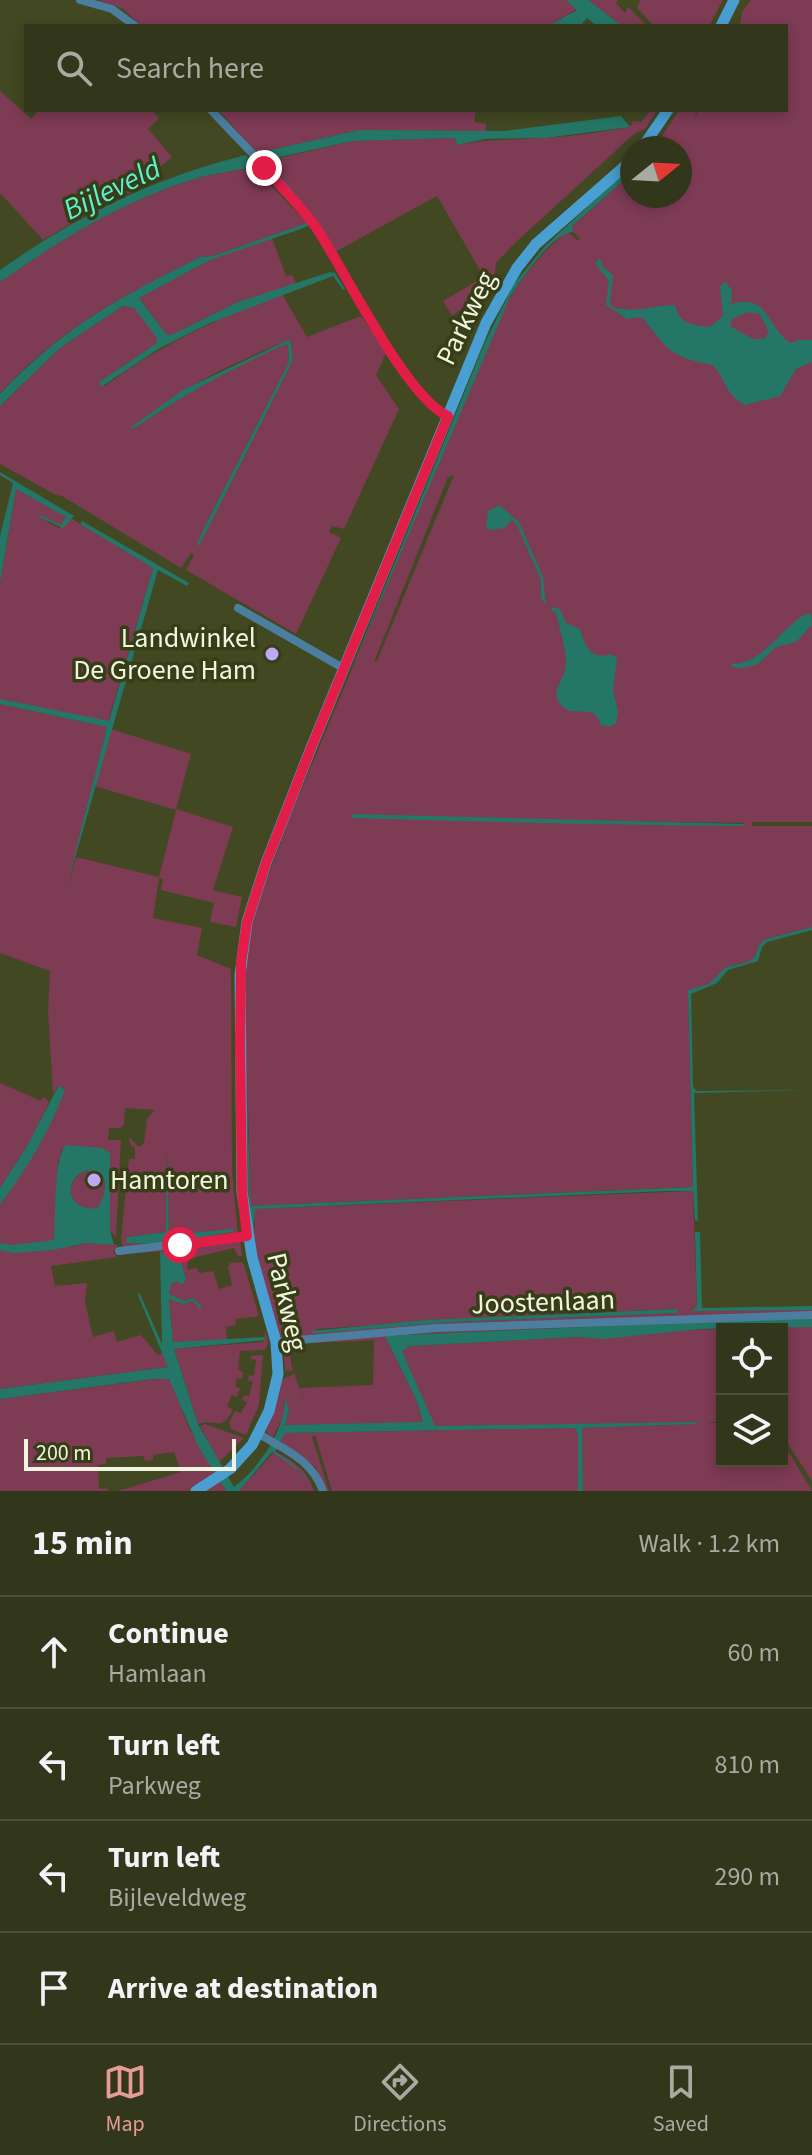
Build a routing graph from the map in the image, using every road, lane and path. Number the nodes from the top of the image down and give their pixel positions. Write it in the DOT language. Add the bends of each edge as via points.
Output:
graph roads {
  1 [pos="80,0"];
  2 [pos="734,0"];
  3 [pos="132,24"];
  4 [pos="722,24"];
  5 [pos="213,112"];
  6 [pos="666,112"];
  7 [pos="647,136"];
  8 [pos="620,170"];
  9 [pos="448,416"];
  10 [pos="238,608"];
  11 [pos="343,668"];
  12 [pos="247,1236"];
  13 [pos="119,1251"];
  14 [pos="812,1315"];
  15 [pos="276,1342"];
  16 [pos="264,1436"];
  17 [pos="196,1491"];
  18 [pos="323,1491"];
  1 -- 3 [label="street" via="112,9"];
  2 -- 4 [label="street"];
  5 -- 9 [label="street" via="307,216 423,396"];
  6 -- 7 [label="street"];
  8 -- 9 [label="street, Parkweg" via="536,244 517,268 486,323"];
  9 -- 11 [label="street, Parkweg"];
  10 -- 11 [label="street"];
  11 -- 12 [label="street, Parkweg" via="266,863 243,942 240,1126"];
  12 -- 13 [label="street"];
  12 -- 15 [label="street, Parkweg"];
  14 -- 15 [label="street, Joostenlaan" via="448,1328"];
  15 -- 16 [label="street, Parkweg" via="276,1389"];
  16 -- 17 [label="street, Parkweg" via="230,1469"];
  16 -- 18 [label="street" via="302,1458"];
}
